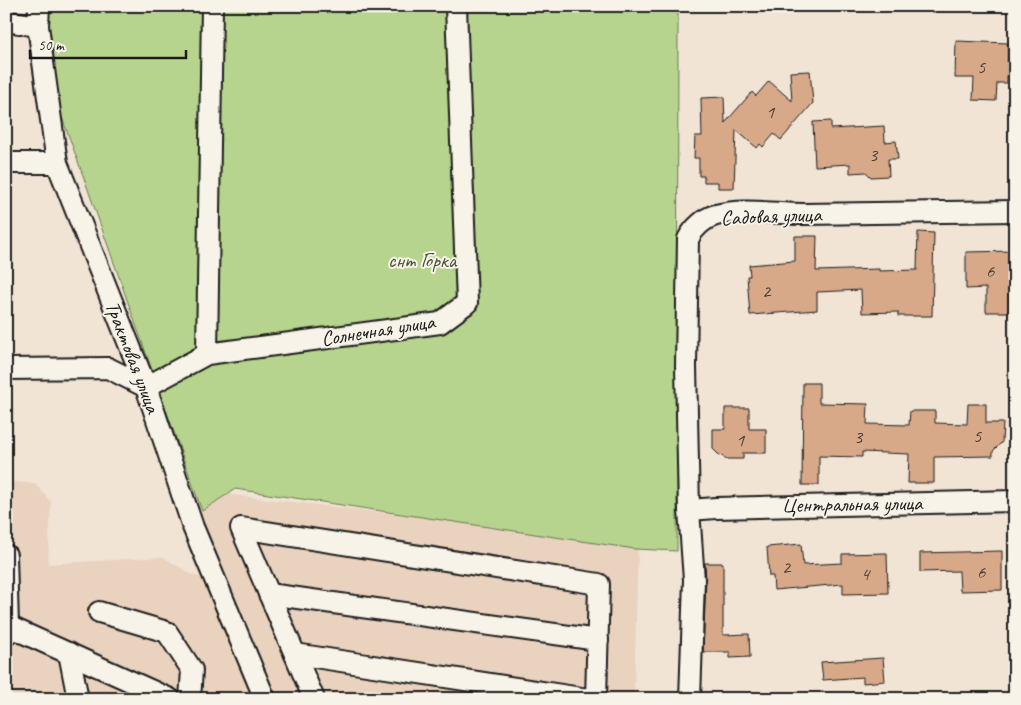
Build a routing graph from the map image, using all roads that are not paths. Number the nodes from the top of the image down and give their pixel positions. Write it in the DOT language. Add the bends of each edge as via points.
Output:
graph roads {
  1 [pos="212,6"];
  2 [pos="456,6"];
  3 [pos="39,16"];
  4 [pos="6,21"];
  5 [pos="6,163"];
  6 [pos="57,163"];
  7 [pos="1015,211"];
  8 [pos="207,354"];
  9 [pos="6,369"];
  10 [pos="146,387"];
  11 [pos="1015,501"];
  12 [pos="689,510"];
  13 [pos="6,554"];
  14 [pos="6,582"];
  15 [pos="269,594"];
  16 [pos="99,612"];
  17 [pos="7,630"];
  18 [pos="598,640"];
  19 [pos="69,653"];
  20 [pos="295,654"];
  21 [pos="78,699"];
  22 [pos="170,699"];
  23 [pos="190,699"];
  24 [pos="265,699"];
  25 [pos="314,699"];
  26 [pos="588,699"];
  27 [pos="596,699"];
  28 [pos="690,699"];
  1 -- 8 [label="street"];
  2 -- 8 [label="street, Солнечная улица" via="468,303 440,323"];
  3 -- 4 [label="street"];
  3 -- 6 [label="street, Трактовая улица"];
  5 -- 6 [label="street"];
  6 -- 10 [label="street, Трактовая улица"];
  7 -- 12 [label="street, Садовая улица" via="745,212 716,215 698,226 688,240"];
  8 -- 10 [label="street, Солнечная улица"];
  9 -- 10 [label="street" via="108,368"];
  10 -- 24 [label="street, Трактовая улица" via="193,527"];
  11 -- 12 [label="street, Центральная улица"];
  12 -- 28 [label="street, Садовая улица" via="694,580"];
  13 -- 14 [label="street"];
  14 -- 17 [label="street"];
  15 -- 18 [label="street"];
  15 -- 18 [label="street" via="241,528 599,584"];
  15 -- 20 [label="street"];
  16 -- 23 [label="street" via="167,632 192,670"];
  17 -- 19 [label="street"];
  18 -- 27 [label="street"];
  19 -- 21 [label="street"];
  19 -- 22 [label="street"];
  20 -- 25 [label="street"];
  20 -- 26 [label="street"];
}
